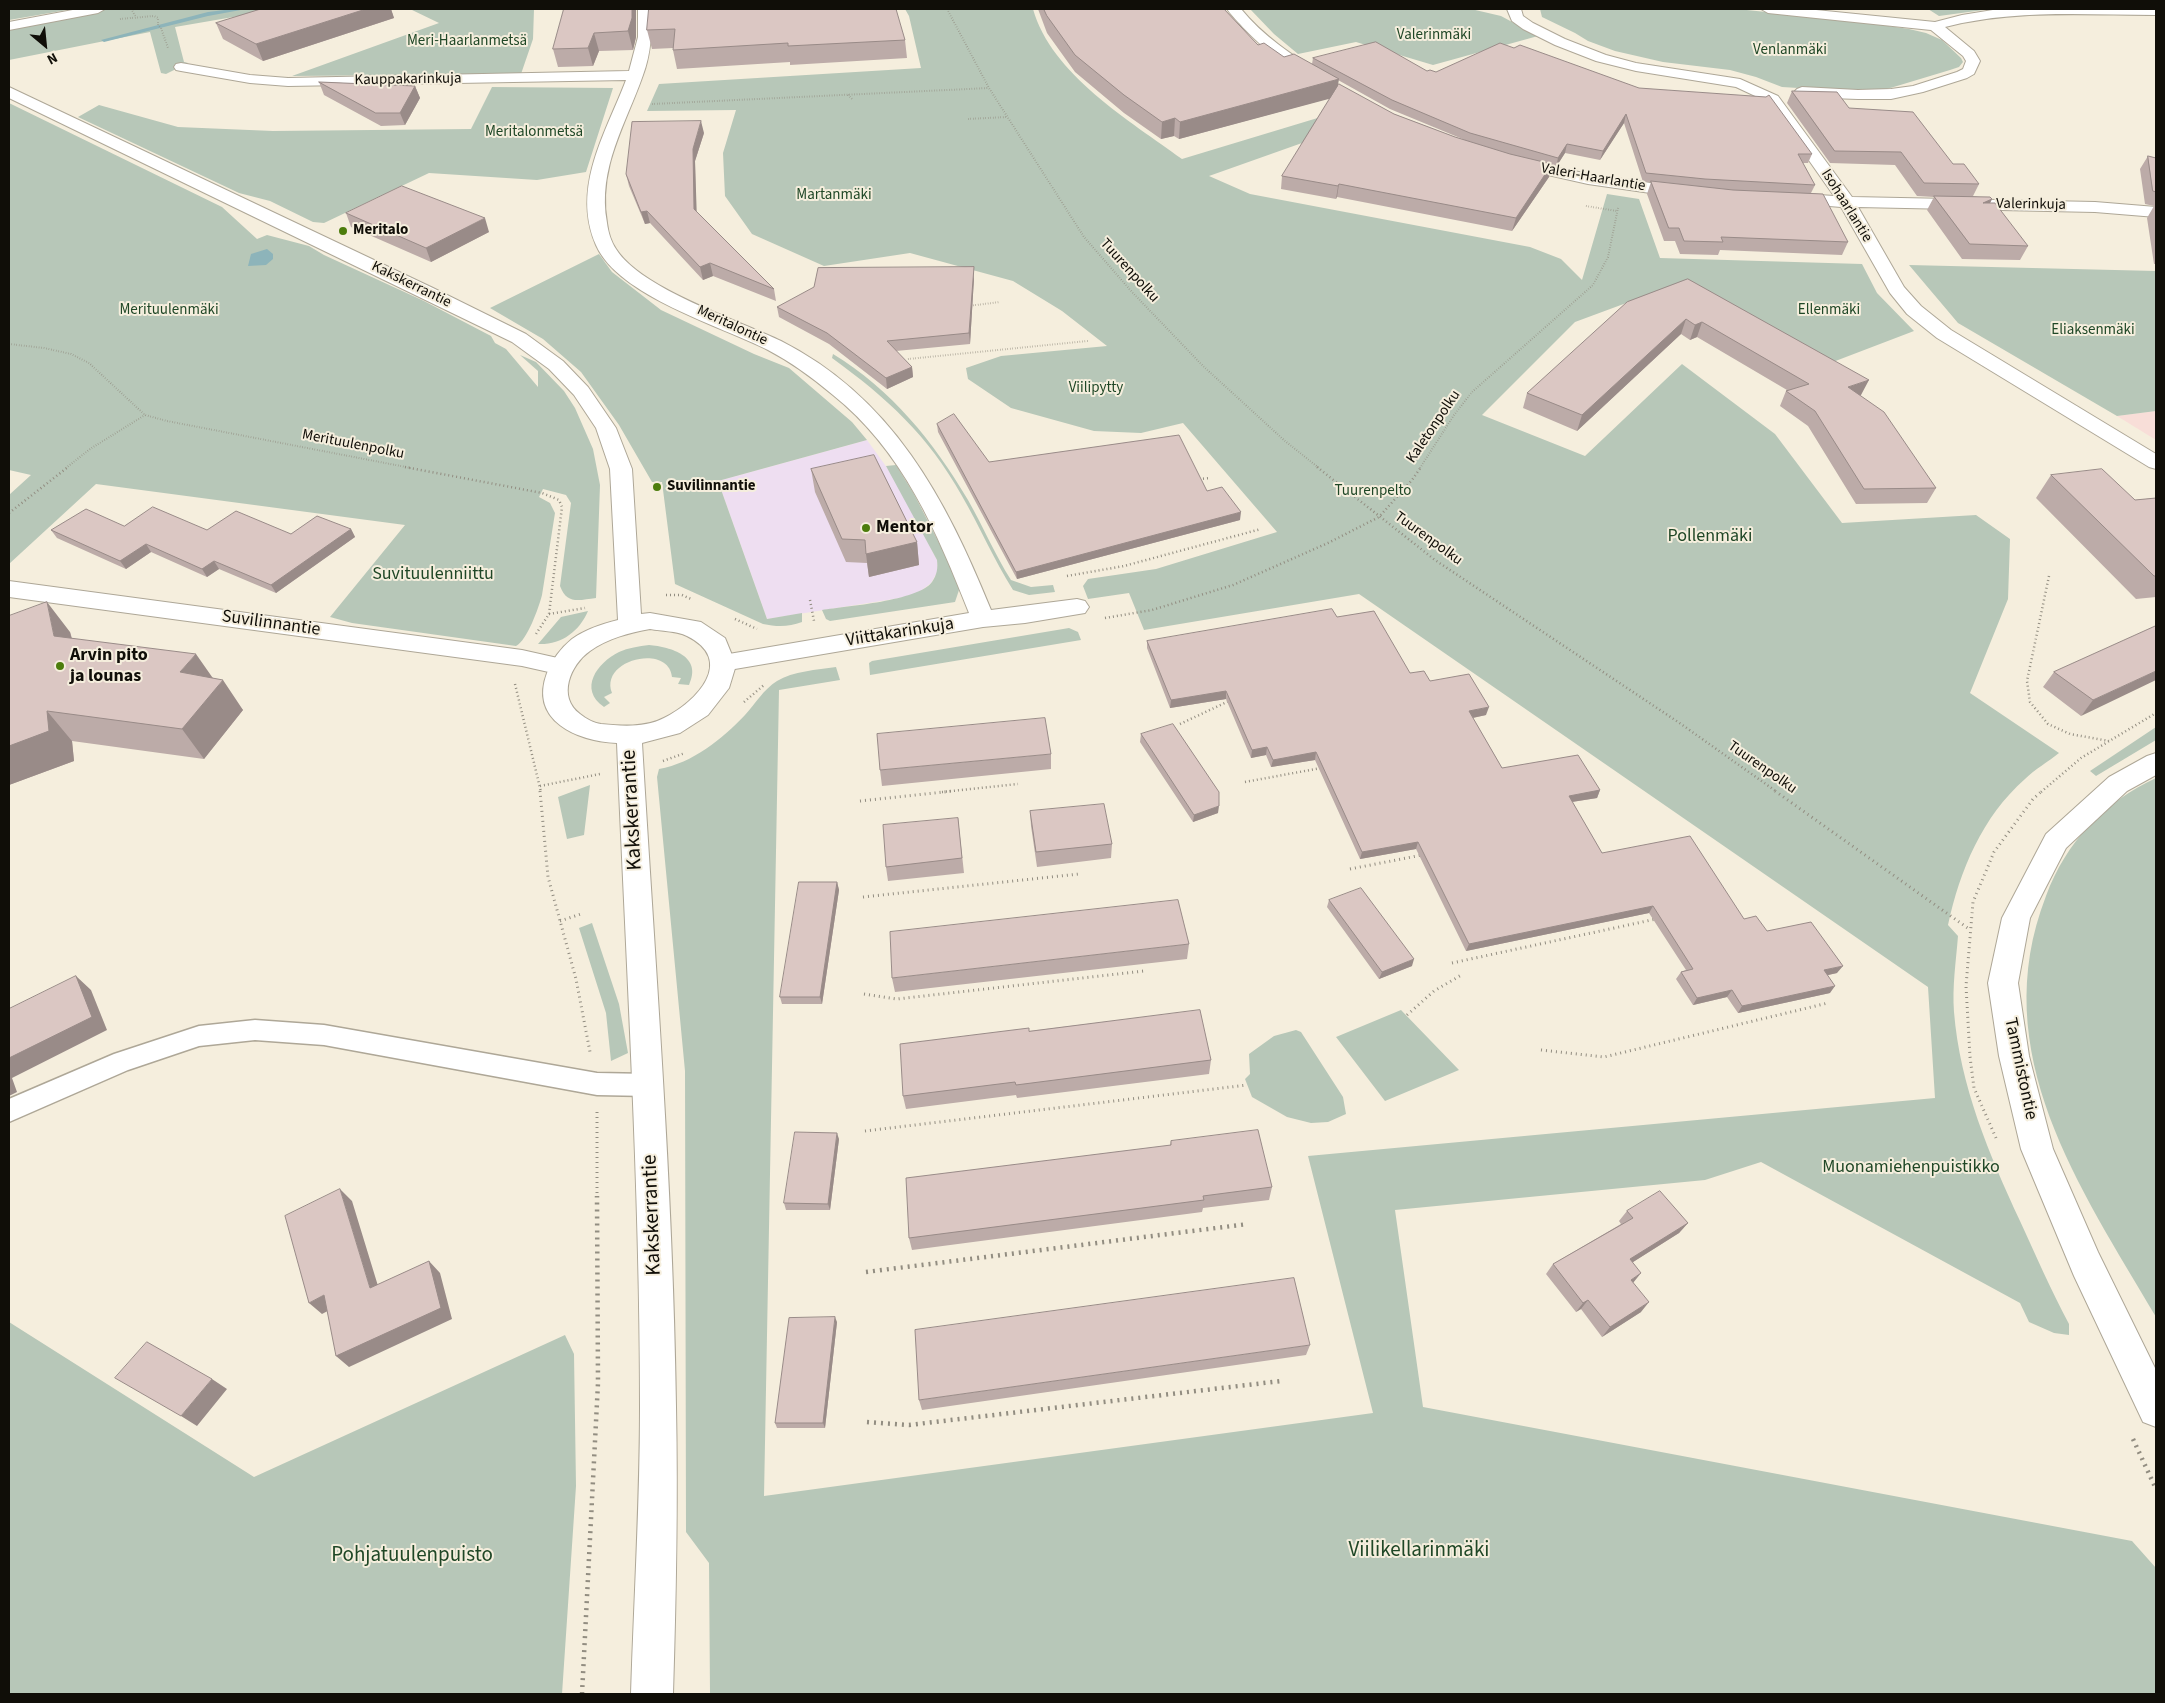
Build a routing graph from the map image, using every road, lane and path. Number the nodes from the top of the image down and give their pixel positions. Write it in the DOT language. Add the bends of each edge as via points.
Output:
graph roads {
  1 [pos="98,9"];
  2 [pos="131,9"];
  3 [pos="645,9"];
  4 [pos="947,9"];
  5 [pos="1234,9"];
  6 [pos="1514,9"];
  7 [pos="1768,9"];
  8 [pos="2156,11"];
  9 [pos="136,16"];
  10 [pos="120,18"];
  11 [pos="9,26"];
  12 [pos="1935,26"];
  13 [pos="161,28"];
  14 [pos="181,67"];
  15 [pos="636,75"];
  16 [pos="1333,86"];
  17 [pos="989,88"];
  18 [pos="9,92"];
  19 [pos="847,94"];
  20 [pos="1765,94"];
  21 [pos="853,100"];
  22 [pos="650,104"];
  23 [pos="1007,117"];
  24 [pos="968,119"];
  25 [pos="1497,158"];
  26 [pos="1704,194"];
  27 [pos="1769,197"];
  28 [pos="1846,202"];
  29 [pos="1619,204"];
  30 [pos="2156,212"];
  31 [pos="1000,302"];
  32 [pos="965,307"];
  33 [pos="1088,341"];
  34 [pos="9,344"];
  35 [pos="908,359"];
  36 [pos="145,415"];
  37 [pos="2156,463"];
  38 [pos="1210,478"];
  39 [pos="1191,481"];
  40 [pos="9,513"];
  41 [pos="1379,517"];
  42 [pos="1261,529"];
  43 [pos="1067,576"];
  44 [pos="2049,576"];
  45 [pos="9,589"];
  46 [pos="810,600"];
  47 [pos="1077,607"];
  48 [pos="586,608"];
  49 [pos="1138,612"];
  50 [pos="549,614"];
  51 [pos="983,619"];
  52 [pos="630,624"];
  53 [pos="815,628"];
  54 [pos="532,641"];
  55 [pos="724,663"];
  56 [pos="562,667"];
  57 [pos="514,680"];
  58 [pos="1236,698"];
  59 [pos="1180,724"];
  60 [pos="629,736"];
  61 [pos="2110,742"];
  62 [pos="2156,763"];
  63 [pos="1323,767"];
  64 [pos="593,775"];
  65 [pos="1245,782"];
  66 [pos="1018,784"];
  67 [pos="540,786"];
  68 [pos="860,801"];
  69 [pos="1428,854"];
  70 [pos="1350,869"];
  71 [pos="1079,874"];
  72 [pos="863,897"];
  73 [pos="581,914"];
  74 [pos="1664,917"];
  75 [pos="560,921"];
  76 [pos="1969,929"];
  77 [pos="1452,963"];
  78 [pos="1144,971"];
  79 [pos="1463,974"];
  80 [pos="864,994"];
  81 [pos="1828,1003"];
  82 [pos="1407,1015"];
  83 [pos="1541,1050"];
  84 [pos="596,1084"];
  85 [pos="649,1085"];
  86 [pos="1247,1085"];
  87 [pos="9,1111"];
  88 [pos="865,1130"];
  89 [pos="1248,1224"];
  90 [pos="866,1272"];
  91 [pos="1281,1381"];
  92 [pos="2156,1409"];
  93 [pos="867,1422"];
  94 [pos="582,1694"];
  95 [pos="652,1694"];
  1 -- 11 [label="street"];
  2 -- 9 [label="path"];
  3 -- 15 [label="street, Meritalontie" via="646,38"];
  4 -- 17 [label="path, Tuurenpolku"];
  5 -- 16 [label="street" via="1276,51"];
  6 -- 20 [label="street, Isohaarlantie" via="1517,18 1528,26 1601,58 1636,67 1723,79"];
  7 -- 12 [label="street"];
  8 -- 12 [label="street" via="2024,12 1972,17"];
  9 -- 10 [label="path"];
  9 -- 13 [label="path" via="154,16"];
  12 -- 20 [label="street" via="1969,54 1972,60 1969,71 1892,94"];
  14 -- 15 [label="street, Kauppakarinkuja" via="288,82"];
  15 -- 51 [label="street, Meritalontie" via="602,153 598,172 595,206 603,241 610,254 640,281 662,294 745,331 799,361 873,419 918,477 950,536"];
  17 -- 19 [label="path"];
  17 -- 23 [label="path, Tuurenpolku"];
  18 -- 52 [label="street, Kakskerrantie" via="427,292 519,338 556,364 581,390 606,428 621,469"];
  19 -- 21 [label="path"];
  19 -- 22 [label="path"];
  20 -- 28 [label="street, Isohaarlantie" via="1779,105"];
  23 -- 24 [label="path"];
  23 -- 41 [label="path, Tuurenpolku" via="1084,237 1132,292 1203,366 1285,441"];
  25 -- 26 [label="street, Valeri-Haarlantie" via="1645,189"];
  27 -- 28 [label="street"];
  28 -- 30 [label="street, Valerinkuja" via="2095,207"];
  28 -- 37 [label="street, Isohaarlantie" via="1896,289 1925,320"];
  29 -- 41 [label="path, Kaletonpolku" via="1603,273 1472,392 1412,480"];
  31 -- 32 [label="path"];
  33 -- 35 [label="path"];
  34 -- 36 [label="path, Merituulenpolku" via="71,354 89,363"];
  36 -- 40 [label="path" via="90,449"];
  36 -- 50 [label="path, Merituulenpolku" via="542,493 559,500 562,507"];
  38 -- 39 [label="path"];
  41 -- 49 [label="path, Kaletonpolku" via="1233,585"];
  41 -- 76 [label="path, Tuurenpolku" via="1435,560 1681,724"];
  42 -- 43 [label="path" via="1124,566"];
  44 -- 61 [label="path" via="2027,681 2030,702 2048,724 2070,734"];
  45 -- 56 [label="street, Suvilinnantie" via="515,657"];
  46 -- 53 [label="path"];
  47 -- 51 [label="street, Viittakarinkuja"];
  48 -- 50 [label="path"];
  50 -- 54 [label="path, Merituulenpolku"];
  51 -- 55 [label="street, Viittakarinkuja"];
  52 -- 55 [label="street" via="669,621 702,631 714,641"];
  52 -- 56 [label="street" via="593,637 578,648"];
  55 -- 60 [label="street" via="722,680 704,706 670,726"];
  56 -- 60 [label="street" via="555,688 557,702 564,714 575,724 591,731"];
  57 -- 67 [label="path"];
  58 -- 59 [label="path"];
  60 -- 85 [label="street, Kakskerrantie"];
  62 -- 92 [label="street, Tammistontie" via="2118,784 2056,841 2016,918 2004,983 2014,1056 2037,1149 2086,1264"];
  63 -- 65 [label="path"];
  64 -- 67 [label="path"];
  66 -- 68 [label="path"];
  67 -- 75 [label="path" via="548,877"];
  69 -- 70 [label="path"];
  71 -- 72 [label="path"];
  73 -- 75 [label="path"];
  74 -- 77 [label="path"];
  75 -- 84 [label="path" via="576,979"];
  78 -- 80 [label="path" via="897,999"];
  79 -- 82 [label="path" via="1434,991"];
  81 -- 83 [label="path" via="1604,1057"];
  84 -- 85 [label="lane"];
  84 -- 87 [label="lane" via="324,1034 255,1030 199,1036 122,1061"];
  84 -- 94 [label="path" via="598,1383"];
  85 -- 95 [label="street, Kakskerrantie" via="658,1407"];
  86 -- 88 [label="path"];
  89 -- 90 [label="path"];
  91 -- 93 [label="path" via="909,1425"];
}
